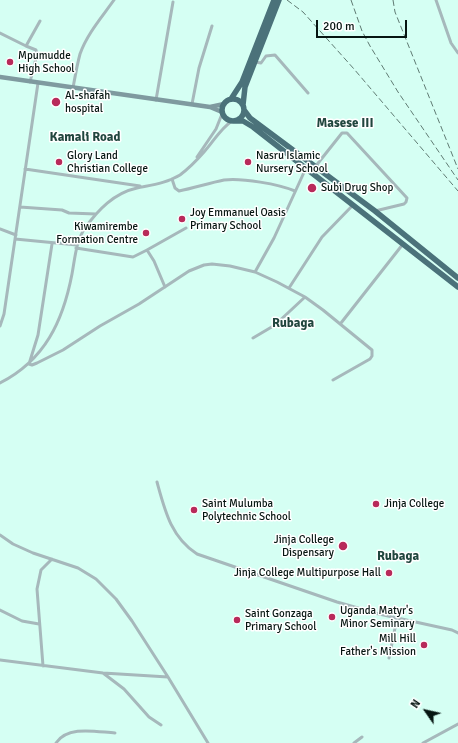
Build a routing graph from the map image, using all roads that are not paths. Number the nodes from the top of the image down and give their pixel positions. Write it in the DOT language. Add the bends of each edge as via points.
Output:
graph roads {
  1 [pos="114,0"];
  2 [pos="274,0"];
  3 [pos="279,0"];
  4 [pos="436,0"];
  5 [pos="173,2"];
  6 [pos="40,21"];
  7 [pos="212,26"];
  8 [pos="0,33"];
  9 [pos="26,46"];
  10 [pos="458,53"];
  11 [pos="255,62"];
  12 [pos="0,77"];
  13 [pos="30,82"];
  14 [pos="38,83"];
  15 [pos="73,88"];
  16 [pos="308,93"];
  17 [pos="231,99"];
  18 [pos="156,100"];
  19 [pos="192,104"];
  20 [pos="224,104"];
  21 [pos="210,107"];
  22 [pos="243,107"];
  23 [pos="222,113"];
  24 [pos="234,121"];
  25 [pos="195,161"];
  26 [pos="315,167"];
  27 [pos="306,168"];
  28 [pos="26,169"];
  29 [pos="172,179"];
  30 [pos="143,187"];
  31 [pos="295,192"];
  32 [pos="353,205"];
  33 [pos="20,207"];
  34 [pos="375,211"];
  35 [pos="96,214"];
  36 [pos="186,228"];
  37 [pos="0,229"];
  38 [pos="16,237"];
  39 [pos="52,244"];
  40 [pos="403,244"];
  41 [pos="77,247"];
  42 [pos="147,250"];
  43 [pos="255,272"];
  44 [pos="458,278"];
  45 [pos="165,287"];
  46 [pos="458,287"];
  47 [pos="289,288"];
  48 [pos="305,297"];
  49 [pos="341,323"];
  50 [pos="0,326"];
  51 [pos="253,338"];
  52 [pos="29,364"];
  53 [pos="333,380"];
  54 [pos="0,383"];
  55 [pos="157,482"];
  56 [pos="0,535"];
  57 [pos="52,559"];
  58 [pos="0,610"];
  59 [pos="397,618"];
  60 [pos="39,624"];
  61 [pos="458,633"];
  62 [pos="389,658"];
  63 [pos="0,660"];
  64 [pos="43,666"];
  65 [pos="103,672"];
  66 [pos="168,677"];
  67 [pos="458,724"];
  68 [pos="161,725"];
  69 [pos="115,733"];
  70 [pos="362,737"];
  71 [pos="56,743"];
  72 [pos="208,743"];
  73 [pos="354,743"];
  74 [pos="423,743"];
  1 -- 15 [label="street" via="83,47"];
  2 -- 17 [label="highway" via="242,82"];
  3 -- 11 [label="highway"];
  4 -- 10 [label="street" via="451,43"];
  5 -- 18 [label="street"];
  6 -- 9 [label="street"];
  7 -- 19 [label="street" via="199,68"];
  8 -- 9 [label="street"];
  9 -- 13 [label="street" via="36,50 38,54"];
  11 -- 16 [label="street" via="261,63 266,56 275,55"];
  11 -- 22 [label="highway" via="245,87"];
  12 -- 13 [label="main road"];
  13 -- 14 [label="main road"];
  14 -- 15 [label="main road"];
  14 -- 28 [label="street"];
  15 -- 18 [label="main road"];
  17 -- 20 [label="highway"];
  17 -- 22 [label="highway" via="240,101"];
  18 -- 19 [label="main road"];
  19 -- 21 [label="main road"];
  20 -- 21 [label="main road"];
  20 -- 23 [label="highway"];
  21 -- 23 [label="main road"];
  22 -- 24 [label="highway" via="242,117"];
  22 -- 26 [label="highway" via="250,118"];
  23 -- 24 [label="highway" via="228,120"];
  23 -- 25 [label="street" via="216,129"];
  24 -- 25 [label="street" via="226,126"];
  24 -- 27 [label="highway" via="242,121 253,127"];
  25 -- 29 [label="street"];
  26 -- 34 [label="highway"];
  26 -- 34 [label="street" via="342,133 346,132 407,198 402,204"];
  27 -- 31 [label="street"];
  27 -- 32 [label="highway"];
  28 -- 30 [label="street"];
  28 -- 33 [label="street"];
  29 -- 30 [label="street"];
  29 -- 31 [label="street" via="178,191 230,180 280,186"];
  30 -- 35 [label="street" via="119,195"];
  31 -- 43 [label="street"];
  32 -- 40 [label="highway"];
  32 -- 47 [label="street" via="322,237"];
  33 -- 35 [label="street"];
  33 -- 38 [label="street"];
  34 -- 44 [label="highway"];
  35 -- 41 [label="street" via="81,234"];
  36 -- 42 [label="street"];
  37 -- 38 [label="street"];
  38 -- 39 [label="street"];
  38 -- 50 [label="street"];
  39 -- 41 [label="street"];
  39 -- 52 [label="street" via="38,335"];
  40 -- 46 [label="highway"];
  40 -- 49 [label="street"];
  41 -- 42 [label="street" via="133,257"];
  41 -- 52 [label="street" via="61,315 49,339"];
  42 -- 45 [label="street"];
  43 -- 45 [label="street" via="230,266 204,265 189,271"];
  43 -- 47 [label="street"];
  45 -- 52 [label="street" via="63,350 34,365"];
  47 -- 48 [label="street"];
  48 -- 49 [label="street"];
  48 -- 51 [label="street" via="275,326"];
  49 -- 53 [label="street" via="373,353 370,359"];
  52 -- 54 [label="street"];
  55 -- 59 [label="street" via="165,512 174,532 197,554 336,602"];
  56 -- 57 [label="street" via="13,544"];
  57 -- 60 [label="street" via="40,574 37,594"];
  57 -- 66 [label="street" via="84,571 107,589 132,621"];
  58 -- 60 [label="street" via="22,622"];
  59 -- 61 [label="street"];
  59 -- 62 [label="street"];
  60 -- 64 [label="street"];
  63 -- 64 [label="street"];
  64 -- 65 [label="street"];
  65 -- 66 [label="street"];
  65 -- 68 [label="street"];
  66 -- 72 [label="street"];
  67 -- 74 [label="street"];
  69 -- 71 [label="street" via="84,731 66,734"];
  70 -- 73 [label="street"];
}
